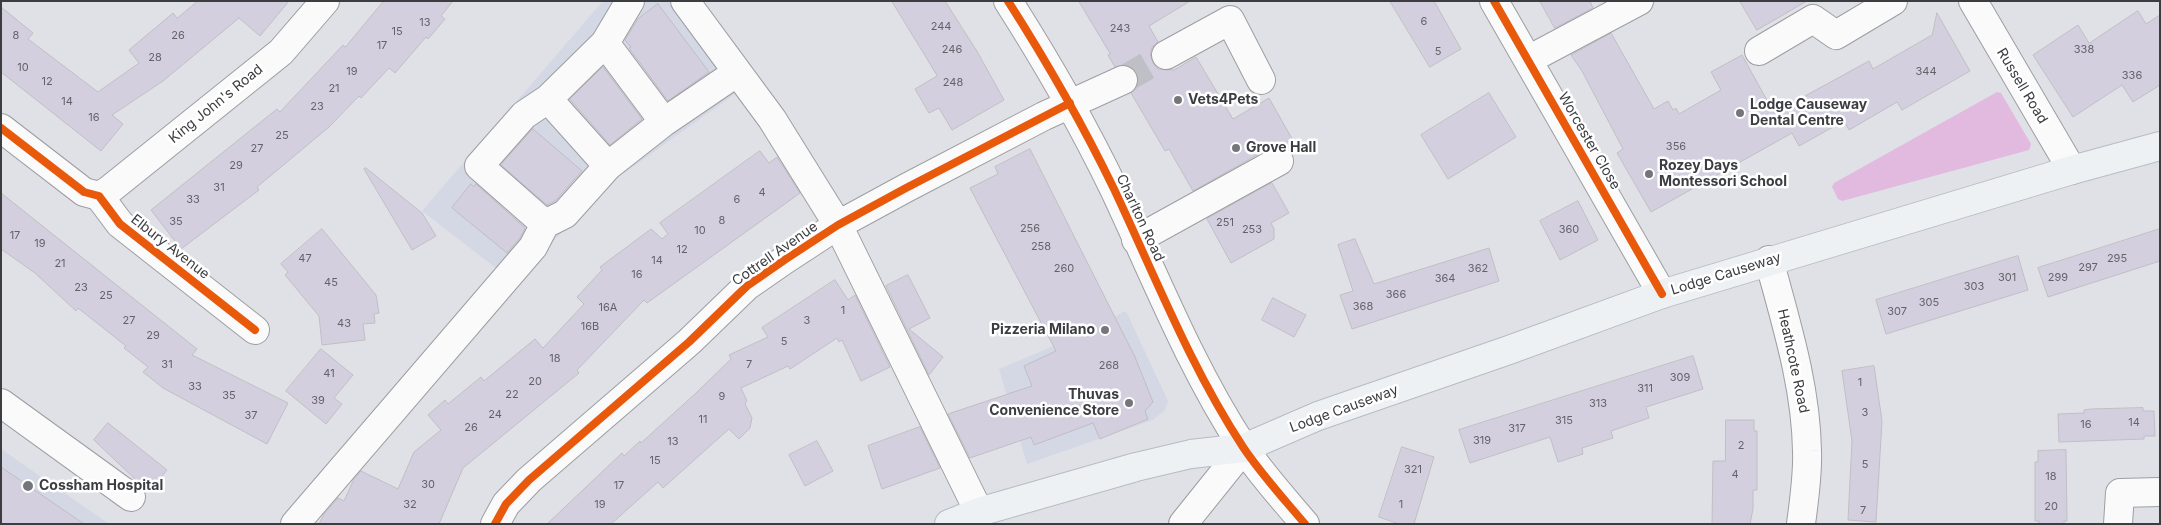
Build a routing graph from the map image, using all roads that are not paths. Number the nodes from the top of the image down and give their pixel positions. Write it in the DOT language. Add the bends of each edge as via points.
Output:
graph roads {
  1 [pos="325,1"];
  2 [pos="630,1"];
  3 [pos="685,1"];
  4 [pos="1008,1"];
  5 [pos="1494,1"];
  6 [pos="1638,1"];
  7 [pos="1893,1"];
  8 [pos="1972,1"];
  9 [pos="605,43"];
  10 [pos="1759,51"];
  11 [pos="1166,55"];
  12 [pos="1528,60"];
  13 [pos="736,73"];
  14 [pos="1123,80"];
  15 [pos="1261,80"];
  16 [pos="548,98"];
  17 [pos="1070,104"];
  18 [pos="664,122"];
  19 [pos="1,128"];
  20 [pos="2160,146"];
  21 [pos="1279,161"];
  22 [pos="608,166"];
  23 [pos="2072,170"];
  24 [pos="98,196"];
  25 [pos="545,224"];
  26 [pos="838,225"];
  27 [pos="1136,240"];
  28 [pos="1769,260"];
  29 [pos="1662,294"];
  30 [pos="255,330"];
  31 [pos="1,403"];
  32 [pos="1244,448"];
  33 [pos="2160,492"];
  34 [pos="132,497"];
  35 [pos="979,512"];
  36 [pos="295,524"];
  37 [pos="495,524"];
  38 [pos="949,524"];
  39 [pos="1183,524"];
  40 [pos="1305,524"];
  41 [pos="1801,524"];
  42 [pos="2118,524"];
  1 -- 24 [label="street, King John's Road" via="281,52 110,190"];
  2 -- 9 [label="street"];
  3 -- 13 [label="street"];
  4 -- 17 [label="street, Charlton Road"];
  5 -- 12 [label="street, Worcester Close"];
  6 -- 12 [label="street"];
  7 -- 10 [label="street" via="1836,35 1813,19"];
  8 -- 23 [label="street, Russell Road"];
  9 -- 16 [label="street"];
  9 -- 18 [label="street"];
  11 -- 15 [label="street" via="1230,20"];
  12 -- 29 [label="street, Worcester Close"];
  13 -- 18 [label="street"];
  13 -- 26 [label="street" via="772,119"];
  14 -- 17 [label="street, Cottrell Avenue"];
  16 -- 22 [label="street"];
  16 -- 25 [label="street" via="524,115 479,166"];
  17 -- 26 [label="street, Cottrell Avenue"];
  17 -- 27 [label="street, Charlton Road"];
  18 -- 22 [label="street"];
  19 -- 24 [label="street, Elbury Avenue" via="84,192"];
  20 -- 23 [label="main road, Lodge Causeway"];
  21 -- 27 [label="street"];
  22 -- 25 [label="street" via="565,214"];
  23 -- 28 [label="main road, Lodge Causeway"];
  24 -- 30 [label="street, Elbury Avenue" via="120,224"];
  25 -- 36 [label="street" via="533,247"];
  26 -- 35 [label="street"];
  26 -- 37 [label="street, Cottrell Avenue" via="747,286 689,342 529,480 506,504"];
  27 -- 32 [label="street, Charlton Road" via="1212,395"];
  28 -- 29 [label="main road, Lodge Causeway"];
  28 -- 41 [label="street, Heathcote Road" via="1793,349 1805,414 1807,452"];
  29 -- 32 [label="main road, Lodge Causeway" via="1318,416"];
  31 -- 34 [label="street"];
  32 -- 35 [label="main road, Lodge Causeway" via="1191,454"];
  32 -- 39 [label="street"];
  32 -- 40 [label="street, Charlton Road"];
  33 -- 42 [label="street" via="2120,494"];
  35 -- 38 [label="main road, Lodge Causeway"];
}
